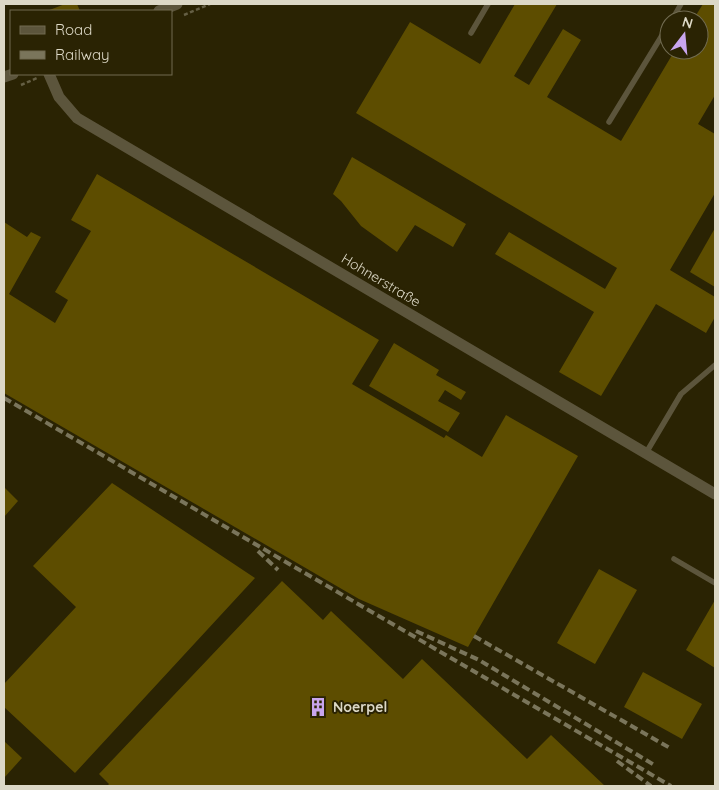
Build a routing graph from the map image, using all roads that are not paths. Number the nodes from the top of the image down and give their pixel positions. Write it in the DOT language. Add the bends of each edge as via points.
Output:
graph roads {
  1 [pos="177,4"];
  2 [pos="488,4"];
  3 [pos="162,10"];
  4 [pos="471,33"];
  5 [pos="659,40"];
  6 [pos="44,76"];
  7 [pos="609,122"];
  8 [pos="715,365"];
  9 [pos="646,453"];
  10 [pos="715,494"];
  11 [pos="674,559"];
  12 [pos="715,583"];
  1 -- 3 [label="street"];
  2 -- 4 [label="lane"];
  5 -- 7 [label="lane"];
  6 -- 9 [label="street, Hohnerstraße" via="77,118"];
  8 -- 9 [label="lane" via="681,394"];
  9 -- 10 [label="street, Hohnerstraße"];
  11 -- 12 [label="lane"];
}
